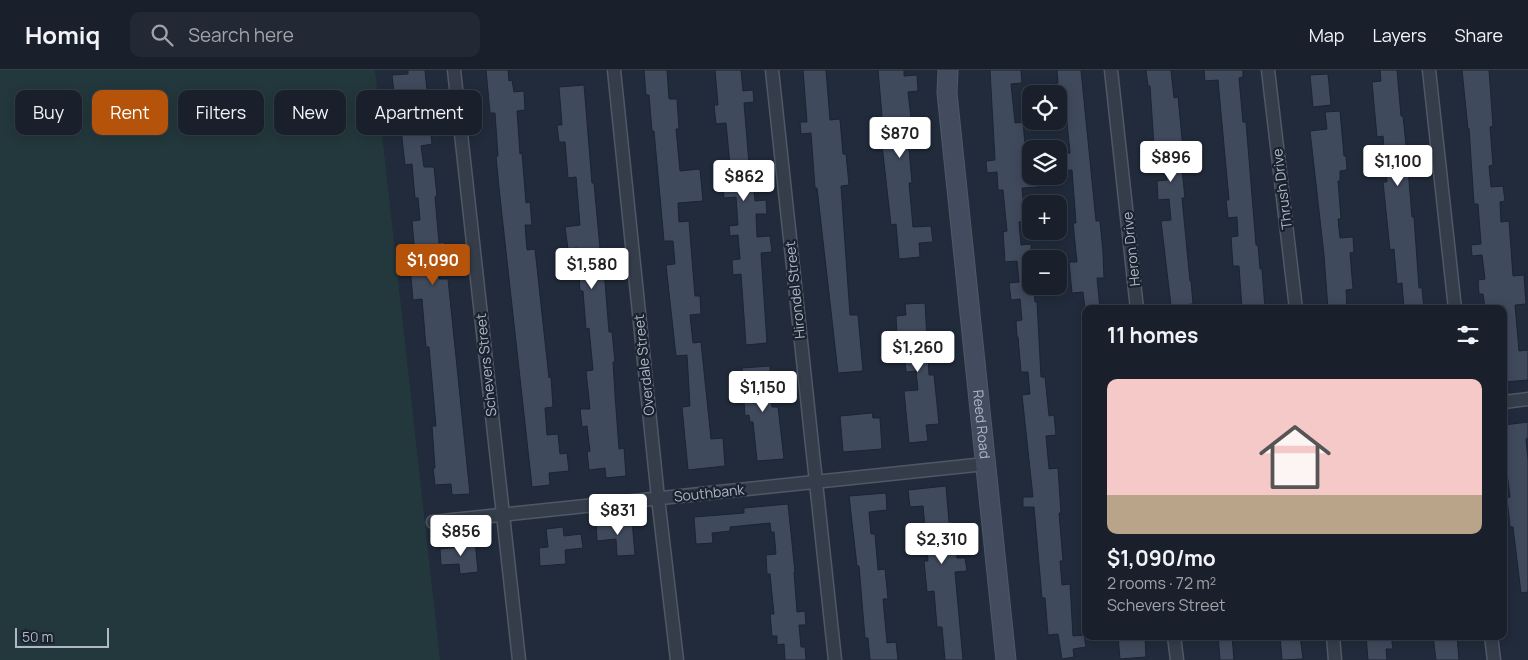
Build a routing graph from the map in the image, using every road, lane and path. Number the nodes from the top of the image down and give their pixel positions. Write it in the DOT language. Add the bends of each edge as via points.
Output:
graph roads {
  1 [pos="454,70"];
  2 [pos="614,70"];
  3 [pos="772,70"];
  4 [pos="948,70"];
  5 [pos="1111,70"];
  6 [pos="1268,70"];
  7 [pos="1429,70"];
  8 [pos="1137,305"];
  9 [pos="1296,305"];
  10 [pos="1455,305"];
  11 [pos="1528,400"];
  12 [pos="1507,402"];
  13 [pos="985,464"];
  14 [pos="815,481"];
  15 [pos="658,498"];
  16 [pos="502,514"];
  17 [pos="433,522"];
  18 [pos="1174,640"];
  19 [pos="1333,640"];
  20 [pos="1492,640"];
  21 [pos="519,660"];
  22 [pos="677,660"];
  23 [pos="835,660"];
  24 [pos="1006,660"];
  25 [pos="1177,660"];
  26 [pos="1335,660"];
  27 [pos="1494,660"];
  1 -- 16 [label="street, Schevers Street"];
  2 -- 15 [label="street, Overdale Street"];
  3 -- 14 [label="street, Hirondel Street"];
  4 -- 13 [label="street, Reed Road"];
  5 -- 8 [label="street, Heron Drive"];
  6 -- 9 [label="street, Thrush Drive"];
  7 -- 10 [label="street"];
  11 -- 12 [label="street"];
  13 -- 14 [label="street, Southbank"];
  13 -- 24 [label="street, Reed Road"];
  14 -- 15 [label="street, Southbank"];
  14 -- 23 [label="street, Hirondel Street"];
  15 -- 16 [label="street, Southbank"];
  15 -- 22 [label="street, Overdale Street"];
  16 -- 17 [label="street, Southbank"];
  16 -- 21 [label="street, Schevers Street"];
  18 -- 25 [label="street"];
  19 -- 26 [label="street"];
  20 -- 27 [label="street"];
}
